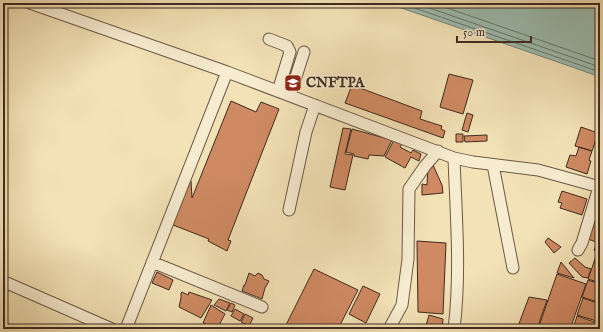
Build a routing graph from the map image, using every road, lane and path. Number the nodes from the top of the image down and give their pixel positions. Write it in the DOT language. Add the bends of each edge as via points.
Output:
graph roads {
  1 [pos="30,3"];
  2 [pos="269,38"];
  3 [pos="304,52"];
  4 [pos="227,72"];
  5 [pos="278,91"];
  6 [pos="290,96"];
  7 [pos="315,105"];
  8 [pos="438,151"];
  9 [pos="454,158"];
  10 [pos="492,165"];
  11 [pos="599,187"];
  12 [pos="290,210"];
  13 [pos="578,250"];
  14 [pos="152,262"];
  15 [pos="513,268"];
  16 [pos="7,283"];
  17 [pos="262,307"];
  18 [pos="112,329"];
  19 [pos="126,329"];
  20 [pos="389,329"];
  21 [pos="454,329"];
  1 -- 4 [label="street"];
  2 -- 5 [label="street" via="287,46 290,52"];
  3 -- 6 [label="street"];
  4 -- 5 [label="street"];
  4 -- 14 [label="street"];
  5 -- 6 [label="street"];
  6 -- 7 [label="street"];
  7 -- 8 [label="street"];
  7 -- 12 [label="street" via="306,132"];
  8 -- 9 [label="street"];
  8 -- 20 [label="street" via="409,189 408,259 402,305"];
  9 -- 10 [label="street"];
  9 -- 21 [label="street" via="457,306"];
  10 -- 11 [label="street" via="538,170"];
  10 -- 15 [label="street"];
  11 -- 13 [label="street"];
  14 -- 17 [label="street"];
  14 -- 19 [label="street"];
  16 -- 18 [label="street"];
}
